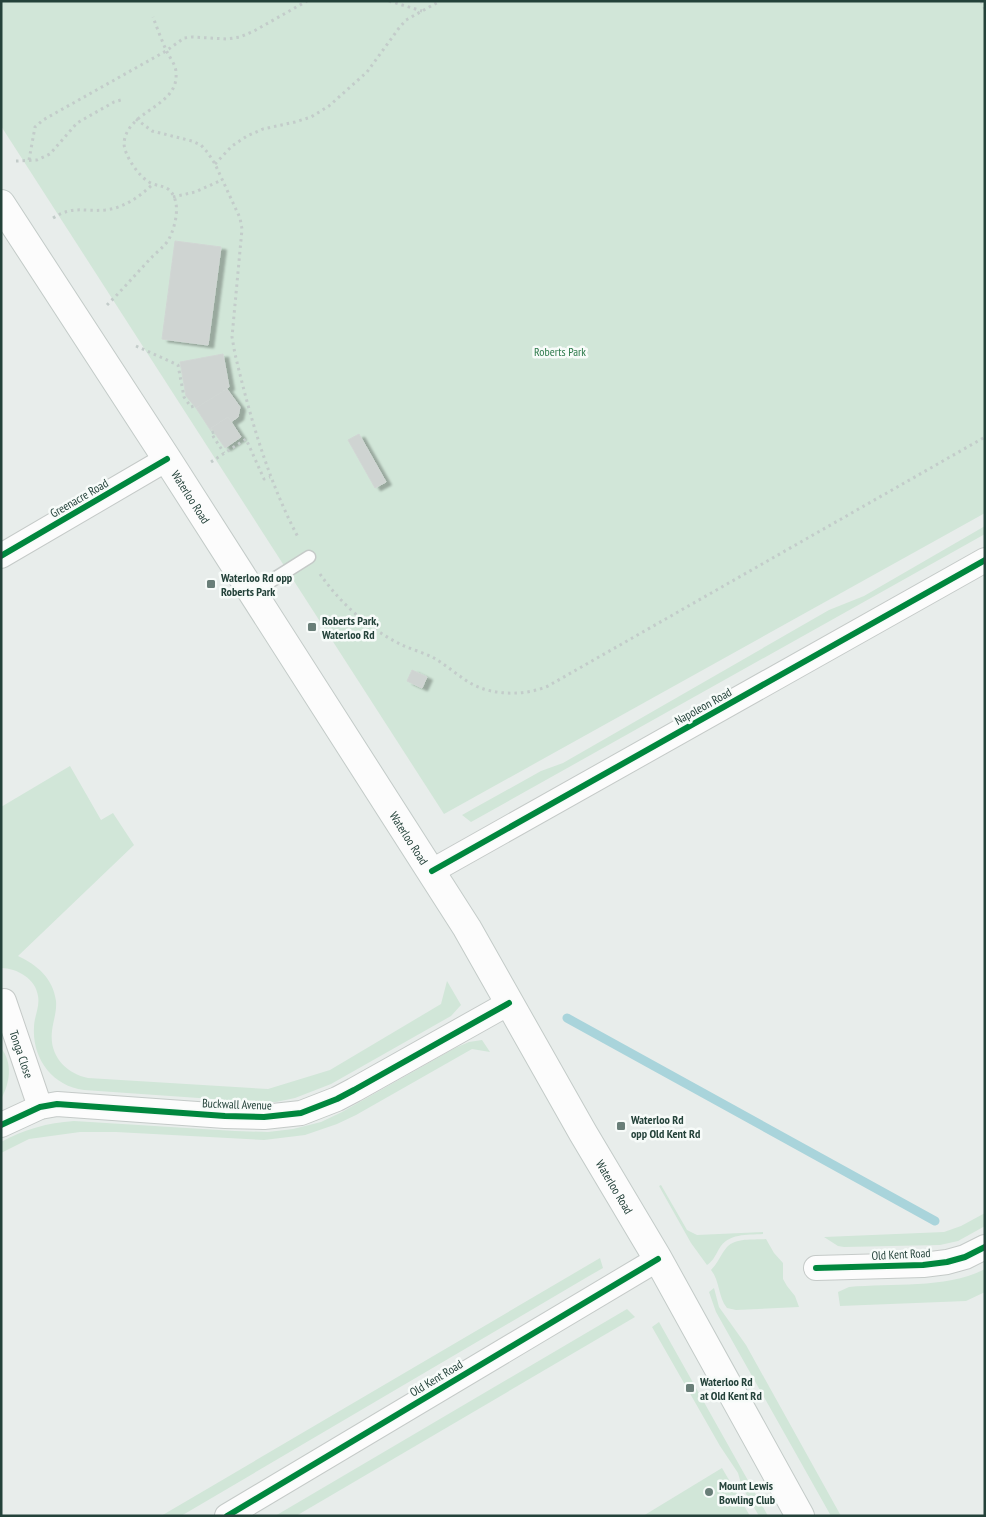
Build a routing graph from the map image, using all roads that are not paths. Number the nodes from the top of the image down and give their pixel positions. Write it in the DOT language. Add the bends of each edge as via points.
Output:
graph roads {
  1 [pos="1,204"];
  2 [pos="167,459"];
  3 [pos="1,556"];
  4 [pos="309,557"];
  5 [pos="985,560"];
  6 [pos="252,592"];
  7 [pos="432,871"];
  8 [pos="4,1001"];
  9 [pos="509,1002"];
  10 [pos="40,1107"];
  11 [pos="1,1125"];
  12 [pos="985,1247"];
  13 [pos="658,1259"];
  14 [pos="816,1268"];
  15 [pos="227,1516"];
  16 [pos="800,1516"];
  1 -- 2 [label="main road, Waterloo Road"];
  2 -- 3 [label="street, Greenacre Road"];
  2 -- 6 [label="main road, Waterloo Road"];
  4 -- 6 [label="lane"];
  5 -- 7 [label="street, Napoleon Road"];
  6 -- 7 [label="main road, Waterloo Road"];
  7 -- 9 [label="main road, Waterloo Road"];
  8 -- 10 [label="street, Tonga Close"];
  9 -- 10 [label="street, Buckwall Avenue" via="354,1090 301,1113 245,1117 57,1104"];
  9 -- 13 [label="main road, Waterloo Road"];
  10 -- 11 [label="street, Buckwall Avenue"];
  12 -- 14 [label="street, Old Kent Road" via="965,1257 923,1265"];
  13 -- 15 [label="street, Old Kent Road"];
  13 -- 16 [label="main road, Waterloo Road"];
}
